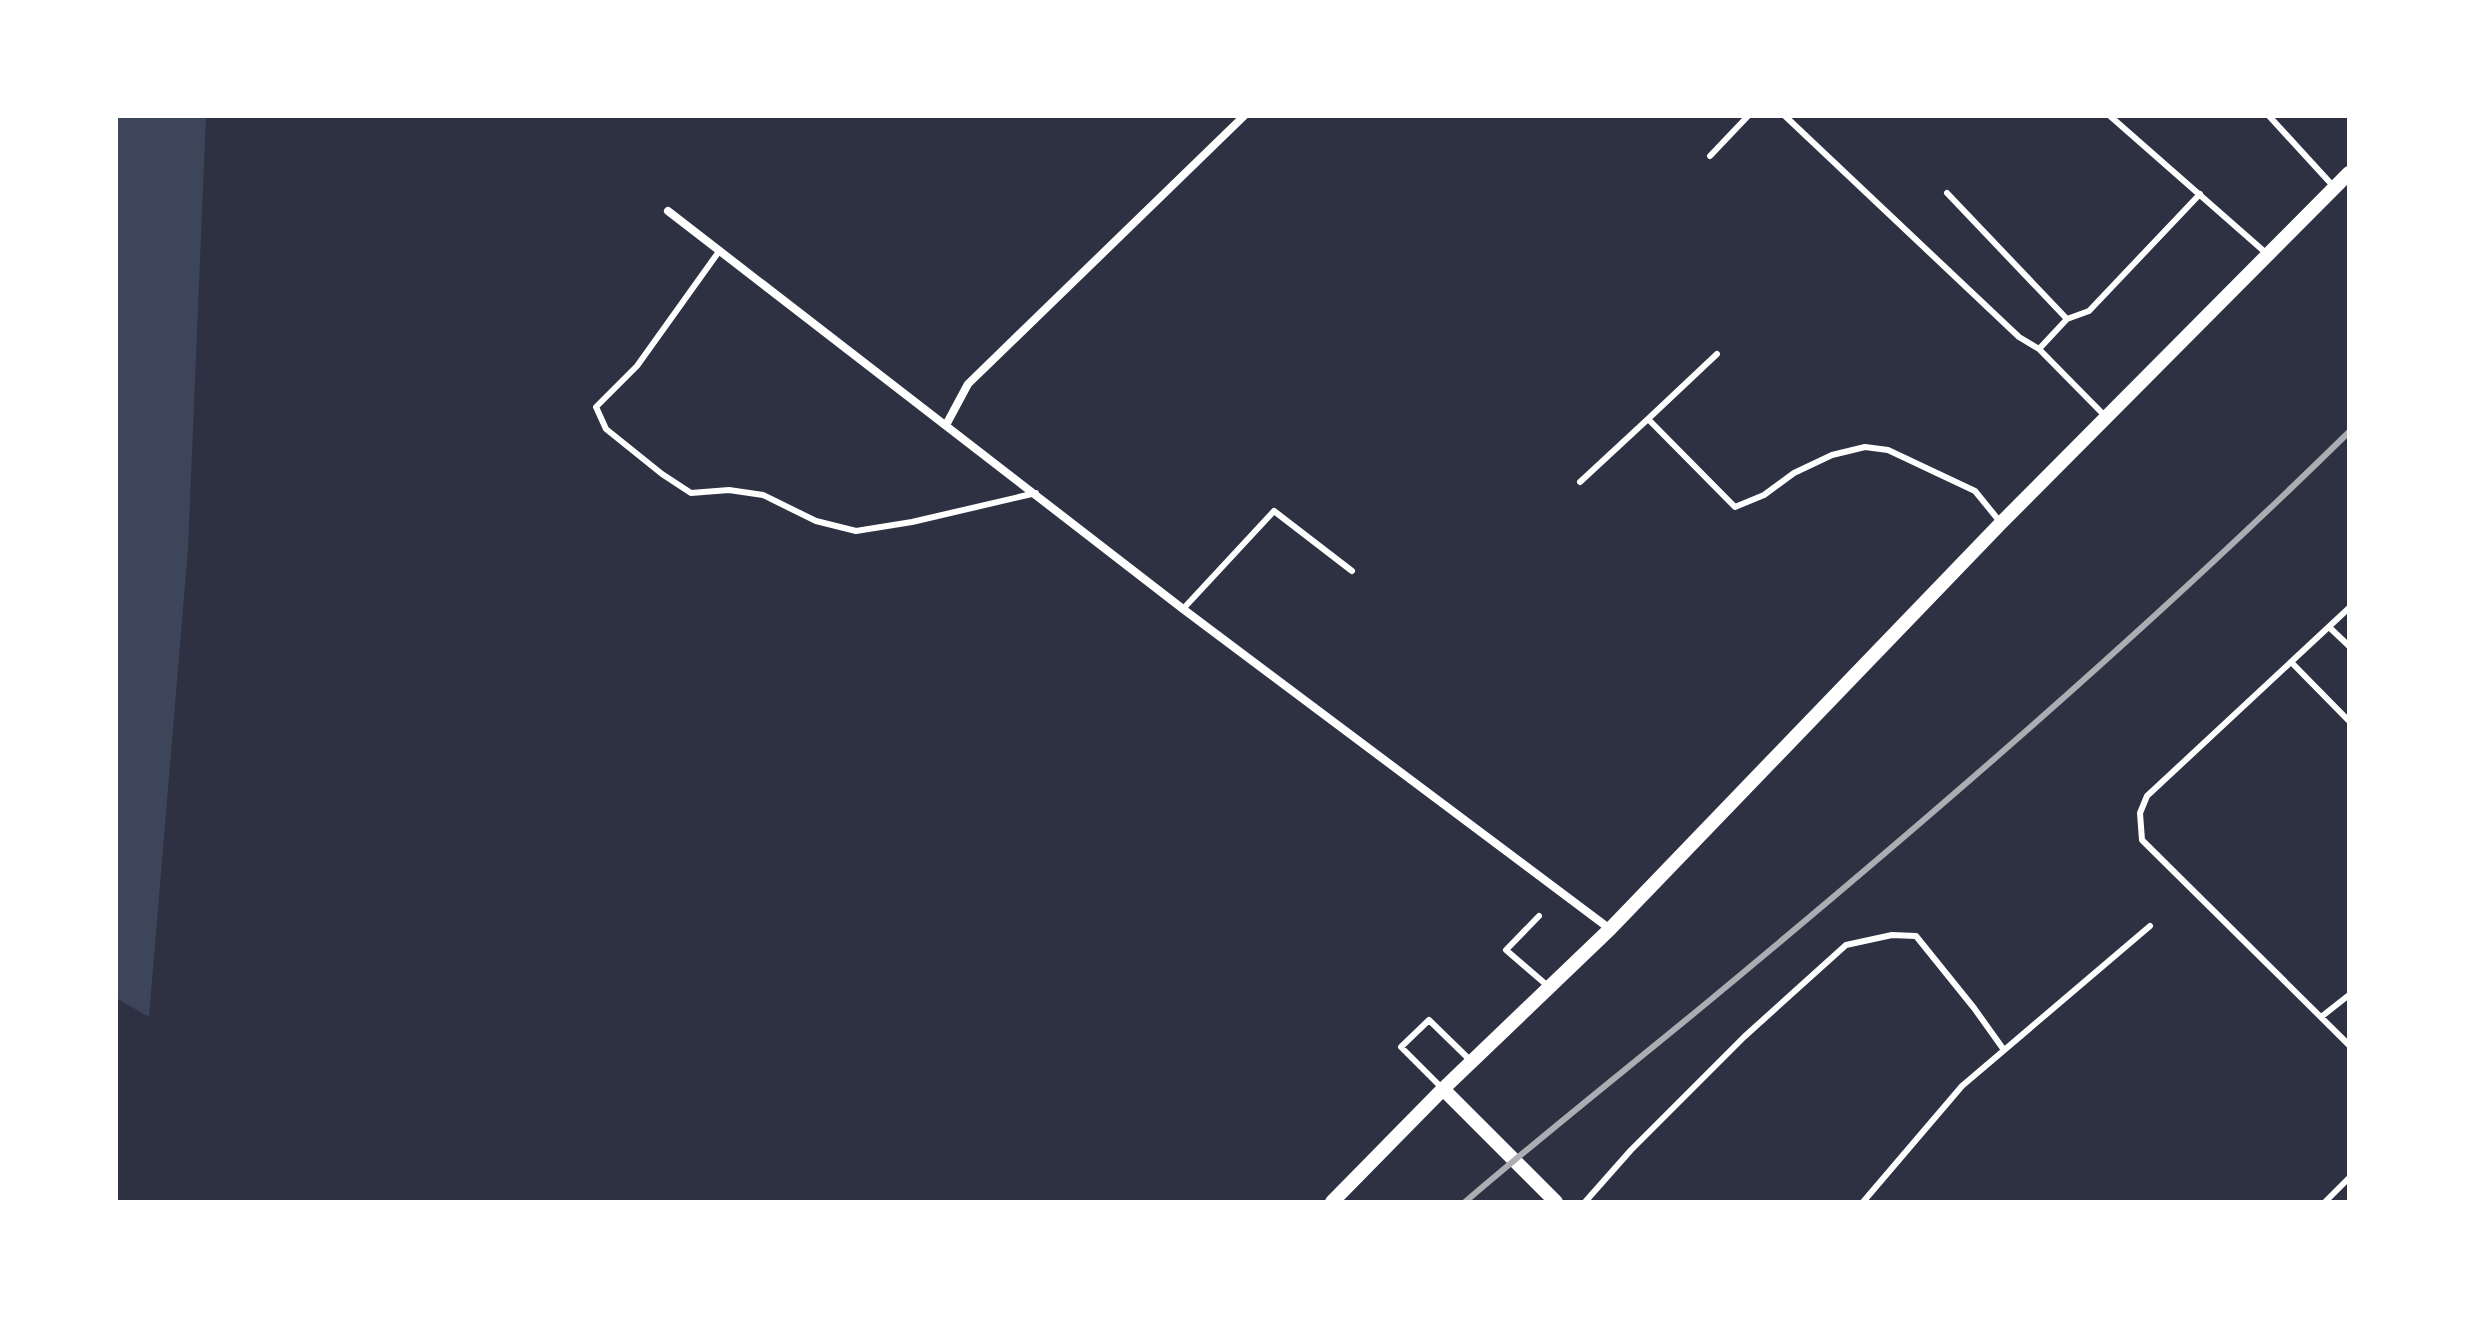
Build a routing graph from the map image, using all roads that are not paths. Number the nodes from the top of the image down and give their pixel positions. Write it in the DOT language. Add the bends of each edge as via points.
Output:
graph roads {
  1 [pos="1244,116"];
  2 [pos="1748,116"];
  3 [pos="1785,116"];
  4 [pos="2110,116"];
  5 [pos="2269,116"];
  6 [pos="1710,156"];
  7 [pos="2349,173"];
  8 [pos="2335,188"];
  9 [pos="1947,193"];
  10 [pos="2200,194"];
  11 [pos="668,211"];
  12 [pos="720,250"];
  13 [pos="2269,256"];
  14 [pos="2067,319"];
  15 [pos="2039,349"];
  16 [pos="1717,354"];
  17 [pos="2106,417"];
  18 [pos="1648,419"];
  19 [pos="946,425"];
  20 [pos="1580,482"];
  21 [pos="1036,493"];
  22 [pos="2001,523"];
  23 [pos="1352,571"];
  24 [pos="2349,608"];
  25 [pos="1183,609"];
  26 [pos="2329,627"];
  27 [pos="2349,646"];
  28 [pos="2291,662"];
  29 [pos="2349,721"];
  30 [pos="1539,916"];
  31 [pos="2150,926"];
  32 [pos="1610,929"];
  33 [pos="1549,987"];
  34 [pos="2349,995"];
  35 [pos="2321,1017"];
  36 [pos="2349,1045"];
  37 [pos="2004,1050"];
  38 [pos="1472,1061"];
  39 [pos="1443,1089"];
  40 [pos="2349,1178"];
  41 [pos="1332,1202"];
  42 [pos="1556,1202"];
  43 [pos="1585,1202"];
  44 [pos="1863,1202"];
  45 [pos="2325,1202"];
  1 -- 19 [label="street" via="968,384"];
  2 -- 6 [label="lane"];
  3 -- 15 [label="lane" via="2019,337"];
  4 -- 10 [label="lane"];
  5 -- 8 [label="lane"];
  7 -- 8 [label="street"];
  8 -- 13 [label="street"];
  9 -- 14 [label="lane"];
  10 -- 13 [label="lane"];
  10 -- 14 [label="lane" via="2089,311"];
  11 -- 12 [label="street"];
  12 -- 19 [label="street"];
  12 -- 21 [label="lane" via="637,366 596,407 606,429 662,474 691,493 729,490 763,495 816,521 856,531"];
  13 -- 17 [label="street"];
  14 -- 15 [label="lane"];
  15 -- 17 [label="lane"];
  16 -- 18 [label="lane"];
  17 -- 22 [label="street"];
  18 -- 20 [label="lane"];
  18 -- 22 [label="lane" via="1735,507 1832,455 1865,447 1888,450 1975,491"];
  19 -- 21 [label="street"];
  21 -- 25 [label="street"];
  22 -- 32 [label="street"];
  23 -- 25 [label="lane" via="1274,511"];
  24 -- 26 [label="lane"];
  25 -- 32 [label="street"];
  26 -- 27 [label="lane"];
  26 -- 28 [label="lane"];
  28 -- 29 [label="lane"];
  28 -- 35 [label="lane" via="2147,796 2140,813 2142,840"];
  30 -- 33 [label="lane" via="1506,950"];
  31 -- 37 [label="lane"];
  32 -- 33 [label="street"];
  33 -- 38 [label="street"];
  34 -- 35 [label="lane"];
  35 -- 36 [label="lane"];
  37 -- 43 [label="lane" via="1916,936 1892,935 1846,945 1734,1047"];
  37 -- 44 [label="lane" via="1962,1086"];
  38 -- 39 [label="street"];
  38 -- 39 [label="lane" via="1429,1020 1401,1047"];
  39 -- 41 [label="street"];
  39 -- 42 [label="street"];
  40 -- 45 [label="lane"];
}
